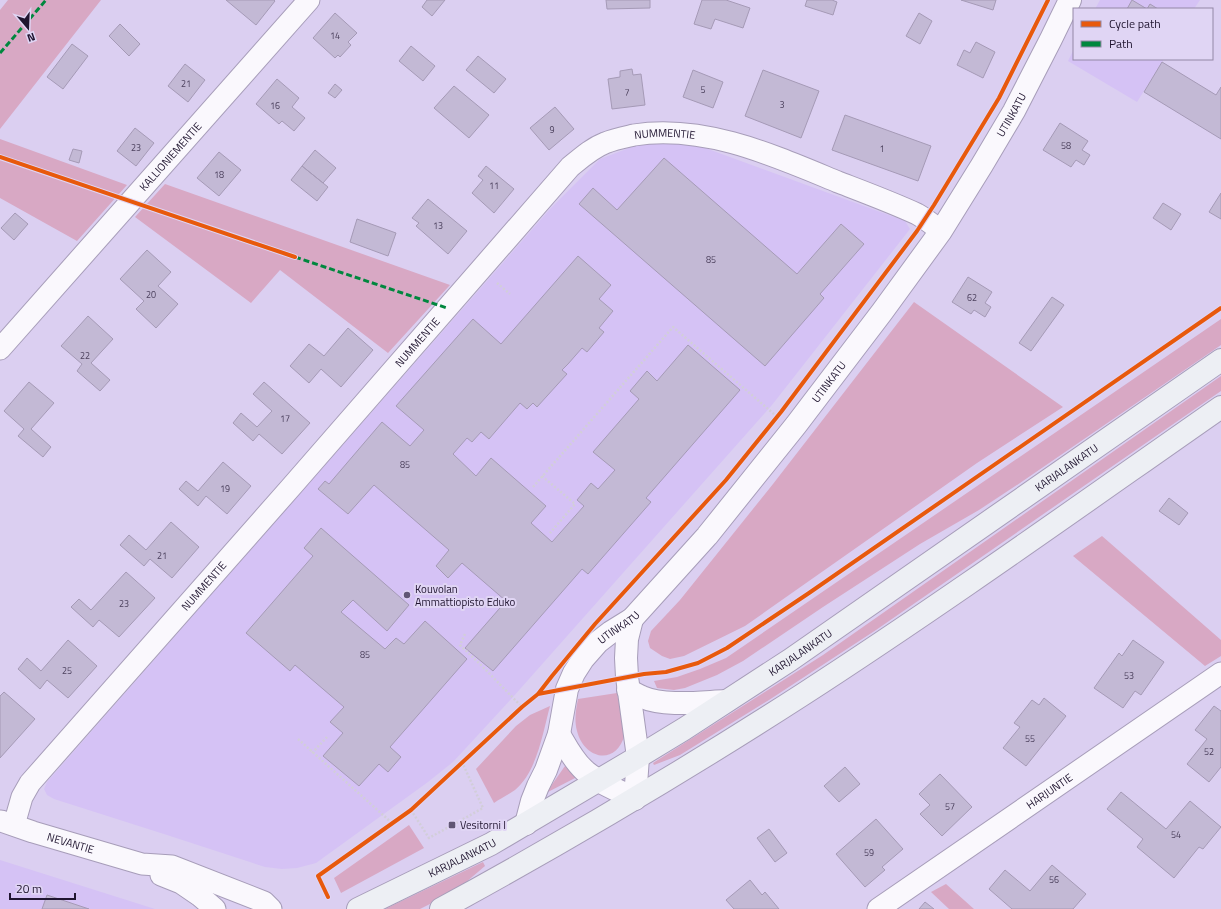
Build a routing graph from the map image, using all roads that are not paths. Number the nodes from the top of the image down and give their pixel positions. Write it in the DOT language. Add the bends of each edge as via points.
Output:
graph roads {
  1 [pos="309,0"];
  2 [pos="1070,0"];
  3 [pos="941,231"];
  4 [pos="0,349"];
  5 [pos="1221,360"];
  6 [pos="1221,407"];
  7 [pos="632,619"];
  8 [pos="1221,673"];
  9 [pos="628,690"];
  10 [pos="726,701"];
  11 [pos="559,734"];
  12 [pos="638,757"];
  13 [pos="599,781"];
  14 [pos="635,799"];
  15 [pos="7,823"];
  16 [pos="526,824"];
  17 [pos="142,864"];
  18 [pos="215,909"];
  19 [pos="271,909"];
  20 [pos="358,909"];
  21 [pos="441,909"];
  22 [pos="878,909"];
  1 -- 4 [label="street, KALLIONIEMENTIE"];
  2 -- 3 [label="street, UTINKATU" via="1014,111"];
  3 -- 7 [label="street, UTINKATU" via="796,425 707,536"];
  3 -- 15 [label="street, NUMMENTIE" via="916,214 754,148 669,133 624,137 592,149 570,167 537,204 30,783"];
  5 -- 10 [label="main road, KARJALANKATU" via="796,656"];
  6 -- 14 [label="main road" via="803,694"];
  7 -- 9 [label="street" via="627,646"];
  7 -- 11 [label="street, UTINKATU" via="598,642 578,666 567,689"];
  8 -- 22 [label="street, HARJUNTIE"];
  9 -- 10 [label="street" via="643,698 658,701"];
  9 -- 12 [label="street"];
  10 -- 12 [label="main road, KARJALANKATU"];
  11 -- 13 [label="street" via="584,770"];
  11 -- 16 [label="street, UTINKATU" via="532,801"];
  12 -- 13 [label="main road, KARJALANKATU"];
  12 -- 14 [label="street"];
  13 -- 14 [label="street"];
  13 -- 16 [label="main road, KARJALANKATU"];
  14 -- 21 [label="main road"];
  15 -- 17 [label="street, NEVANTIE"];
  16 -- 20 [label="main road, KARJALANKATU"];
  17 -- 18 [label="street, NEVANTIE" via="181,884"];
  17 -- 19 [label="street, NEVANTIE" via="172,866 264,902"];
}
